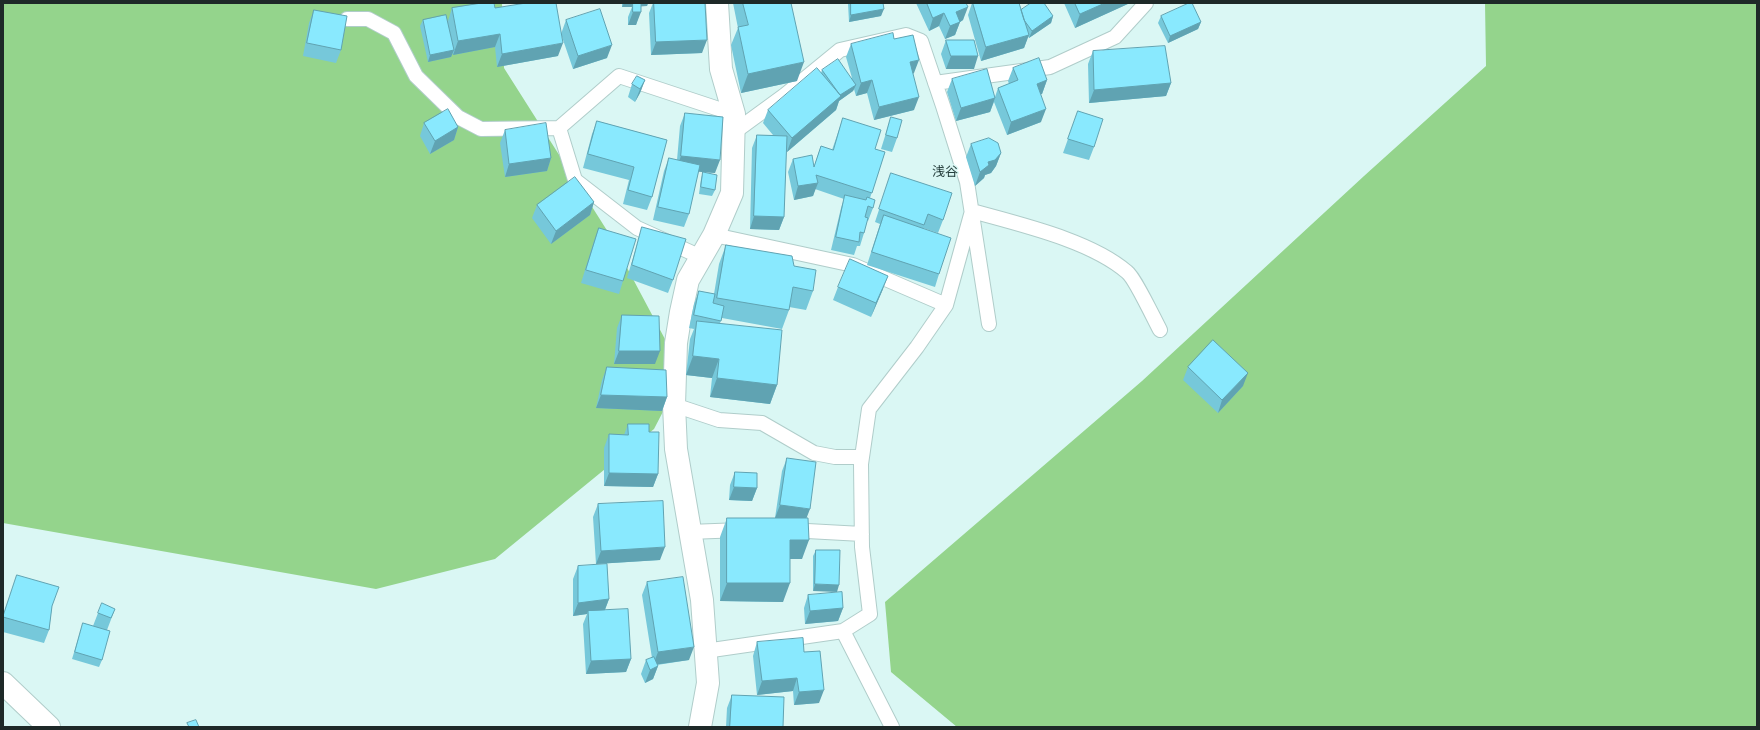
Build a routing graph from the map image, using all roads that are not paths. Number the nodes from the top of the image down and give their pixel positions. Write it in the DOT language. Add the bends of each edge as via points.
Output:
graph roads {
  1 [pos="717,3"];
  2 [pos="1146,3"];
  3 [pos="347,19"];
  4 [pos="935,83"];
  5 [pos="733,123"];
  6 [pos="559,128"];
  7 [pos="972,211"];
  8 [pos="714,235"];
  9 [pos="701,257"];
  10 [pos="946,305"];
  11 [pos="989,324"];
  12 [pos="1160,330"];
  13 [pos="674,405"];
  14 [pos="862,457"];
  15 [pos="776,529"];
  16 [pos="752,530"];
  17 [pos="689,532"];
  18 [pos="862,534"];
  19 [pos="843,631"];
  20 [pos="705,651"];
  21 [pos="3,683"];
  22 [pos="49,727"];
  23 [pos="700,727"];
  24 [pos="892,727"];
  1 -- 5 [label="street" via="721,69"];
  2 -- 4 [label="lane" via="1115,37 1050,67"];
  3 -- 6 [label="lane" via="368,19 394,33 416,76 458,117 481,129"];
  4 -- 5 [label="lane" via="920,41 906,35 840,50 785,95"];
  4 -- 7 [label="lane" via="967,182"];
  5 -- 6 [label="lane" via="619,76"];
  5 -- 8 [label="street" via="732,193"];
  6 -- 9 [label="lane" via="575,180 637,228"];
  7 -- 10 [label="lane"];
  7 -- 11 [label="lane"];
  7 -- 12 [label="lane" via="1038,230 1094,251 1129,272"];
  8 -- 9 [label="street"];
  8 -- 10 [label="lane" via="853,265"];
  9 -- 13 [label="street" via="688,280 681,312 676,344"];
  10 -- 14 [label="lane" via="869,409"];
  13 -- 14 [label="lane" via="719,420 762,423 814,453 835,457"];
  13 -- 17 [label="street" via="676,449"];
  14 -- 18 [label="lane"];
  15 -- 18 [label="lane"];
  16 -- 17 [label="lane"];
  17 -- 20 [label="street" via="702,600"];
  18 -- 19 [label="lane" via="870,614"];
  19 -- 20 [label="lane"];
  19 -- 24 [label="lane"];
  20 -- 23 [label="street" via="708,682"];
  21 -- 22 [label="street"];
}
